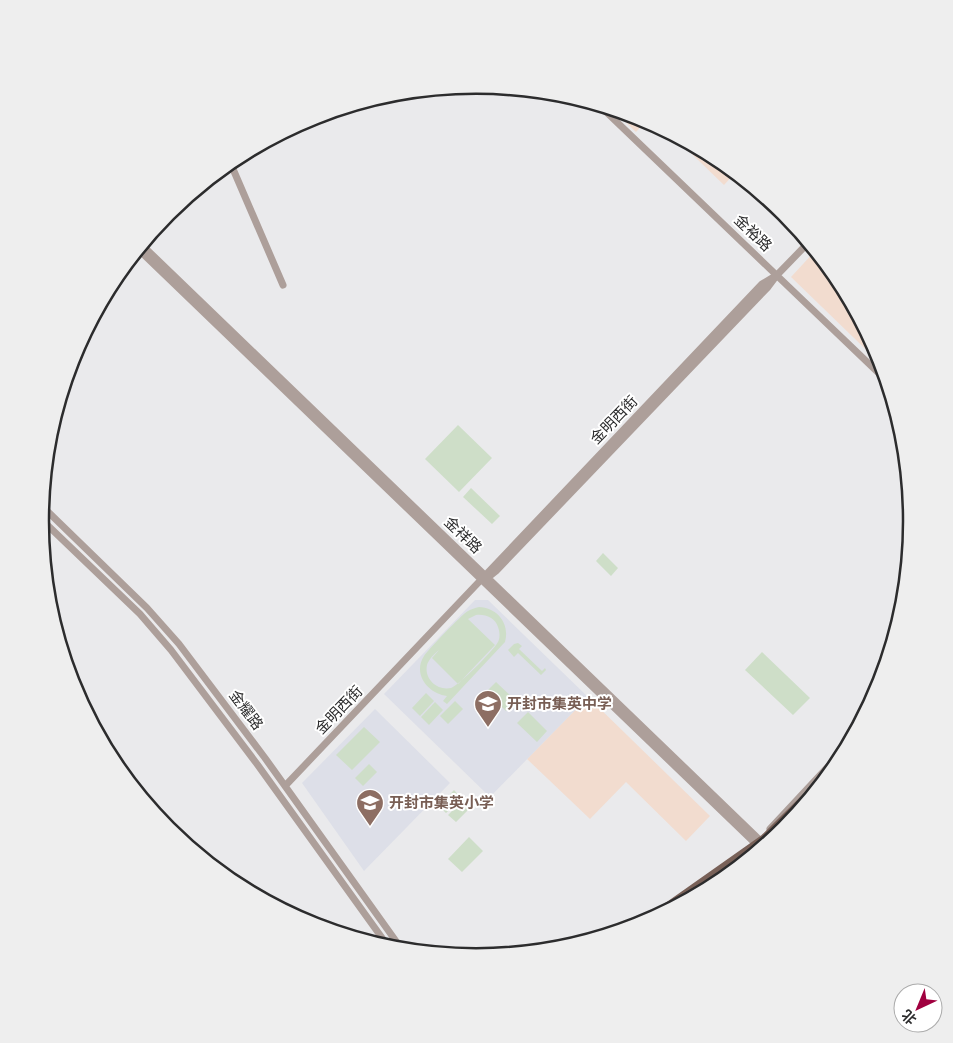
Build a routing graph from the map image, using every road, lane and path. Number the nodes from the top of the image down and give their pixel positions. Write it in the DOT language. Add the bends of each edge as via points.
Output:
graph roads {
  1 [pos="610,115"];
  2 [pos="233,170"];
  3 [pos="804,247"];
  4 [pos="146,249"];
  5 [pos="143,254"];
  6 [pos="777,275"];
  7 [pos="283,285"];
  8 [pos="877,372"];
  9 [pos="49,513"];
  10 [pos="49,527"];
  11 [pos="484,579"];
  12 [pos="824,770"];
  13 [pos="285,786"];
  14 [pos="768,834"];
  15 [pos="759,843"];
  16 [pos="738,860"];
  17 [pos="691,891"];
  18 [pos="383,939"];
  19 [pos="396,942"];
  1 -- 6 [label="street, 金裕路"];
  2 -- 7 [label="street"];
  3 -- 6 [label="street, 金明西街"];
  4 -- 11 [label="street, 金祥路"];
  5 -- 11 [label="street, 金祥路"];
  6 -- 8 [label="street, 金裕路"];
  6 -- 11 [label="street, 金明西街" via="561,504 496,571"];
  9 -- 13 [label="street, 金耀路" via="170,633"];
  10 -- 18 [label="street, 金耀路" via="140,614 171,650"];
  11 -- 13 [label="street, 金明西街"];
  11 -- 15 [label="street, 金祥路"];
  12 -- 14 [label="street" via="774,823"];
  13 -- 19 [label="street, 金耀路"];
  16 -- 17 [label="main road"];
}
